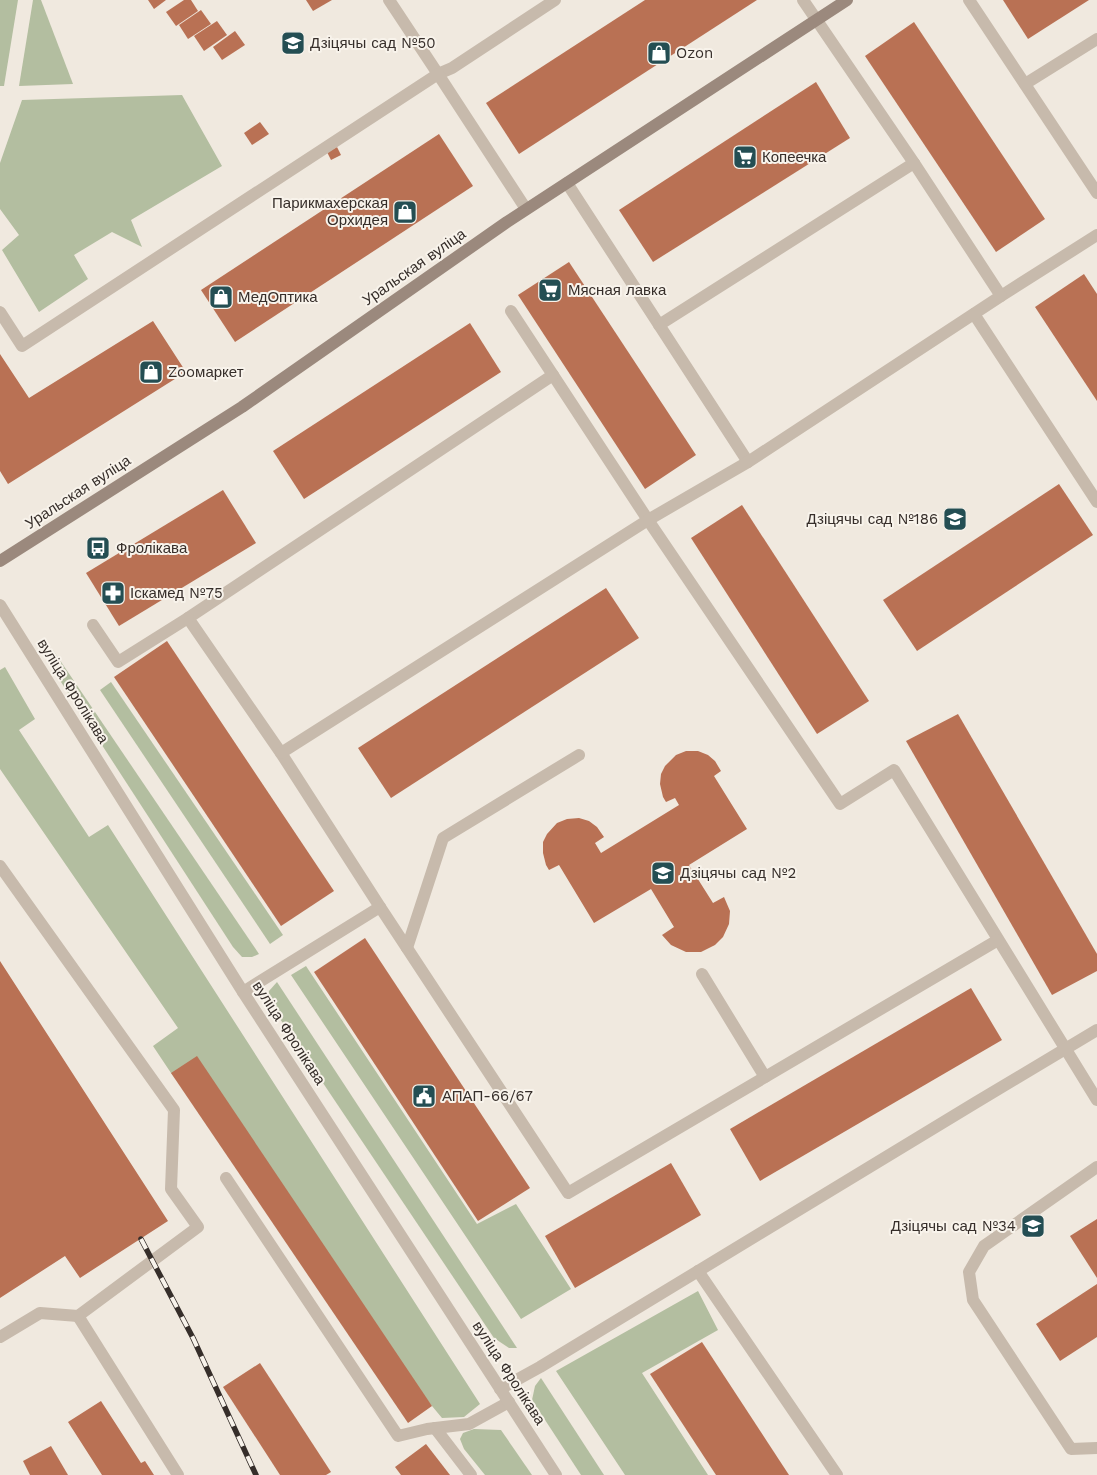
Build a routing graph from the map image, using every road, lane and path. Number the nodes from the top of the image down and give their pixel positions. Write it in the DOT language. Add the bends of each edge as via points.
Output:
graph roads {
  1 [pos="389,0"];
  2 [pos="555,0"];
  3 [pos="803,0"];
  4 [pos="847,0"];
  5 [pos="969,0"];
  6 [pos="816,20"];
  7 [pos="1097,39"];
  8 [pos="438,74"];
  9 [pos="1025,84"];
  10 [pos="914,163"];
  11 [pos="567,183"];
  12 [pos="1097,193"];
  13 [pos="526,209"];
  14 [pos="1097,235"];
  15 [pos="1001,296"];
  16 [pos="511,311"];
  17 [pos="0,312"];
  18 [pos="974,314"];
  19 [pos="659,325"];
  20 [pos="553,376"];
  21 [pos="748,462"];
  22 [pos="1097,502"];
  23 [pos="648,520"];
  24 [pos="0,561"];
  25 [pos="0,605"];
  26 [pos="188,618"];
  27 [pos="93,625"];
  28 [pos="281,753"];
  29 [pos="579,755"];
  30 [pos="0,866"];
  31 [pos="380,907"];
  32 [pos="998,940"];
  33 [pos="407,948"];
  34 [pos="702,974"];
  35 [pos="243,992"];
  36 [pos="1097,1030"];
  37 [pos="1066,1049"];
  38 [pos="765,1077"];
  39 [pos="1097,1100"];
  40 [pos="1097,1167"];
  41 [pos="226,1178"];
  42 [pos="698,1271"];
  43 [pos="78,1316"];
  44 [pos="0,1337"];
  45 [pos="500,1389"];
  46 [pos="509,1402"];
  47 [pos="435,1428"];
  48 [pos="1097,1448"];
  49 [pos="178,1475"];
  50 [pos="471,1475"];
  51 [pos="556,1475"];
  52 [pos="837,1475"];
  1 -- 8 [label="street"];
  2 -- 8 [label="street"];
  3 -- 6 [label="street"];
  4 -- 6 [label="street, Уральская вуліца"];
  5 -- 9 [label="street"];
  6 -- 10 [label="street"];
  6 -- 11 [label="street, Уральская вуліца"];
  7 -- 9 [label="street"];
  8 -- 13 [label="street"];
  8 -- 17 [label="street" via="22,346"];
  9 -- 12 [label="street"];
  10 -- 15 [label="street"];
  10 -- 19 [label="street"];
  11 -- 13 [label="street, Уральская вуліца"];
  11 -- 19 [label="street"];
  13 -- 24 [label="street, Уральская вуліца" via="242,407"];
  14 -- 15 [label="street"];
  15 -- 18 [label="street"];
  16 -- 20 [label="street"];
  18 -- 21 [label="street"];
  18 -- 22 [label="street"];
  19 -- 21 [label="street"];
  20 -- 23 [label="street"];
  20 -- 26 [label="street"];
  21 -- 23 [label="street"];
  23 -- 28 [label="street"];
  23 -- 32 [label="street" via="840,804 894,770"];
  25 -- 35 [label="street, вуліца Фролікава"];
  26 -- 27 [label="street" via="118,662"];
  26 -- 28 [label="street"];
  28 -- 31 [label="street"];
  29 -- 33 [label="street" via="443,838"];
  30 -- 43 [label="street" via="174,1110 171,1189 198,1227"];
  31 -- 33 [label="street"];
  31 -- 35 [label="street"];
  32 -- 37 [label="street"];
  32 -- 38 [label="street"];
  33 -- 38 [label="street" via="568,1193"];
  34 -- 38 [label="street"];
  35 -- 45 [label="street, вуліца Фролікава"];
  36 -- 37 [label="street"];
  37 -- 39 [label="street"];
  37 -- 42 [label="street"];
  40 -- 48 [label="street" via="984,1246 969,1272 973,1300 1071,1449"];
  41 -- 47 [label="street" via="398,1436"];
  42 -- 45 [label="street"];
  42 -- 52 [label="street"];
  43 -- 44 [label="street" via="40,1313"];
  43 -- 49 [label="street"];
  45 -- 46 [label="street, вуліца Фролікава"];
  46 -- 47 [label="street" via="469,1424"];
  46 -- 51 [label="street, вуліца Фролікава"];
  47 -- 50 [label="street"];
}
